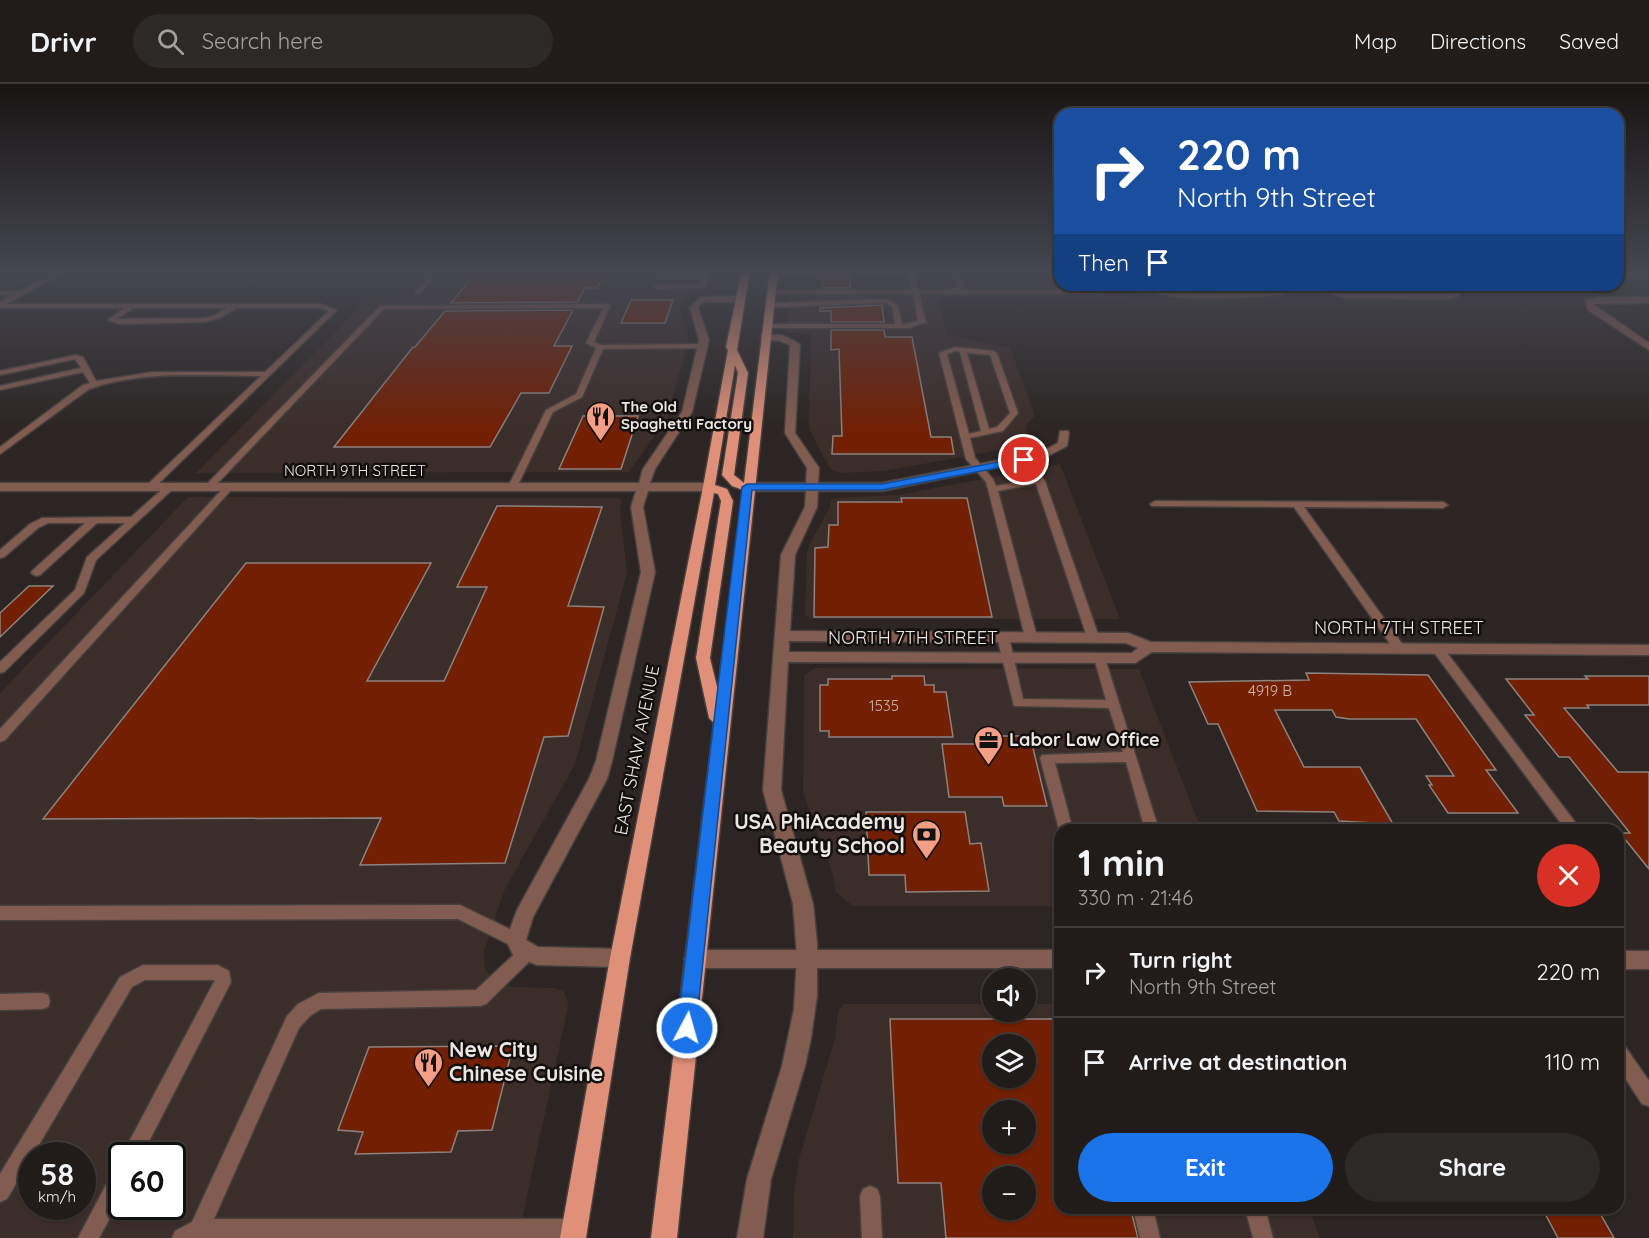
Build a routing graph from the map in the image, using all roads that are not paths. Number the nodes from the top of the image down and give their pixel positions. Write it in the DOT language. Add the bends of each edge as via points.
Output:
graph roads {
  1 [pos="320,324"];
  2 [pos="366,324"];
  3 [pos="599,324"];
  4 [pos="699,324"];
  5 [pos="735,324"];
  6 [pos="766,324"];
  7 [pos="919,324"];
  8 [pos="1615,324"];
  9 [pos="899,326"];
  10 [pos="765,332"];
  11 [pos="702,346"];
  12 [pos="731,346"];
  13 [pos="600,347"];
  14 [pos="1649,347"];
  15 [pos="963,350"];
  16 [pos="86,369"];
  17 [pos="0,373"];
  18 [pos="269,374"];
  19 [pos="94,384"];
  20 [pos="0,388"];
  21 [pos="986,432"];
  22 [pos="1064,433"];
  23 [pos="965,437"];
  24 [pos="0,452"];
  25 [pos="1024,460"];
  26 [pos="979,469"];
  27 [pos="1040,481"];
  28 [pos="151,486"];
  29 [pos="171,486"];
  30 [pos="210,486"];
  31 [pos="230,486"];
  32 [pos="0,487"];
  33 [pos="513,487"];
  34 [pos="709,487"];
  35 [pos="747,487"];
  36 [pos="812,487"];
  37 [pos="642,488"];
  38 [pos="993,489"];
  39 [pos="1155,504"];
  40 [pos="1297,505"];
  41 [pos="1443,505"];
  42 [pos="94,520"];
  43 [pos="133,520"];
  44 [pos="0,555"];
  45 [pos="36,573"];
  46 [pos="783,636"];
  47 [pos="1003,637"];
  48 [pos="1031,637"];
  49 [pos="1093,637"];
  50 [pos="1149,647"];
  51 [pos="1399,648"];
  52 [pos="1437,648"];
  53 [pos="1649,650"];
  54 [pos="782,657"];
  55 [pos="1008,658"];
  56 [pos="1100,658"];
  57 [pos="0,669"];
  58 [pos="1114,704"];
  59 [pos="720,730"];
  60 [pos="0,737"];
  61 [pos="1131,757"];
  62 [pos="1064,824"];
  63 [pos="1150,824"];
  64 [pos="1569,824"];
  65 [pos="0,913"];
  66 [pos="522,946"];
  67 [pos="620,958"];
  68 [pos="694,958"];
  69 [pos="806,958"];
  70 [pos="1054,959"];
  71 [pos="1624,960"];
  72 [pos="1649,960"];
  73 [pos="42,1001"];
  74 [pos="0,1002"];
  75 [pos="1624,1060"];
  76 [pos="1649,1097"];
  77 [pos="139,1142"];
  78 [pos="0,1192"];
  79 [pos="870,1196"];
  80 [pos="108,1201"];
  81 [pos="1144,1214"];
  82 [pos="1257,1214"];
  83 [pos="191,1234"];
  84 [pos="574,1234"];
  85 [pos="88,1238"];
  86 [pos="664,1238"];
  87 [pos="750,1238"];
  88 [pos="872,1238"];
  89 [pos="1150,1238"];
  90 [pos="1263,1238"];
  1 -- 18 [label="lane"];
  2 -- 30 [label="lane"];
  3 -- 13 [label="lane" via="590,343"];
  4 -- 11 [label="street" via="704,334"];
  5 -- 12 [label="main road, EAST SHAW AVENUE"];
  6 -- 10 [label="main road"];
  7 -- 9 [label="lane"];
  8 -- 14 [label="street"];
  9 -- 10 [label="lane"];
  10 -- 35 [label="main road"];
  10 -- 36 [label="street" via="795,344 790,433 813,468"];
  11 -- 13 [label="lane"];
  11 -- 37 [label="street" via="684,419 649,469"];
  12 -- 34 [label="main road, EAST SHAW AVENUE"];
  12 -- 35 [label="main road" via="743,373 728,475 736,484"];
  13 -- 33 [label="lane" via="579,395 549,412"];
  15 -- 21 [label="lane"];
  15 -- 21 [label="lane" via="993,353 1014,413 1000,429"];
  15 -- 23 [label="lane" via="943,353"];
  16 -- 17 [label="lane" via="80,358 70,357"];
  16 -- 19 [label="lane"];
  16 -- 20 [label="lane"];
  18 -- 19 [label="lane" via="153,374"];
  18 -- 28 [label="lane"];
  19 -- 24 [label="lane"];
  21 -- 23 [label="lane"];
  22 -- 25 [label="street" via="1063,444 1055,450"];
  23 -- 26 [label="lane" via="971,459"];
  25 -- 26 [label="street"];
  25 -- 27 [label="lane"];
  26 -- 36 [label="street" via="882,487"];
  26 -- 38 [label="lane"];
  27 -- 38 [label="lane"];
  27 -- 49 [label="lane"];
  28 -- 29 [label="street, NORTH 9TH STREET"];
  28 -- 32 [label="street, NORTH 9TH STREET"];
  29 -- 30 [label="street, NORTH 9TH STREET"];
  29 -- 43 [label="lane"];
  30 -- 31 [label="street, NORTH 9TH STREET"];
  31 -- 33 [label="street, NORTH 9TH STREET"];
  31 -- 60 [label="lane"];
  33 -- 37 [label="street, NORTH 9TH STREET"];
  34 -- 37 [label="street, NORTH 9TH STREET"];
  34 -- 59 [label="main road" via="723,492 727,501 703,658"];
  34 -- 67 [label="main road, EAST SHAW AVENUE"];
  35 -- 36 [label="street"];
  35 -- 59 [label="main road"];
  36 -- 46 [label="street" via="812,507 788,555"];
  37 -- 66 [label="street" via="637,514 648,572 604,761 525,916"];
  38 -- 48 [label="lane"];
  39 -- 40 [label="lane"];
  40 -- 41 [label="lane"];
  40 -- 51 [label="lane"];
  42 -- 43 [label="lane"];
  42 -- 44 [label="lane" via="46,520"];
  42 -- 45 [label="lane"];
  43 -- 57 [label="lane" via="91,559 80,591"];
  46 -- 47 [label="street, NORTH 7TH STREET"];
  46 -- 54 [label="street"];
  47 -- 48 [label="street, NORTH 7TH STREET"];
  47 -- 55 [label="lane"];
  48 -- 49 [label="street, NORTH 7TH STREET"];
  49 -- 50 [label="street, NORTH 7TH STREET" via="1128,638"];
  50 -- 51 [label="street, NORTH 7TH STREET"];
  50 -- 56 [label="street, NORTH 7TH STREET" via="1135,658"];
  51 -- 52 [label="street, NORTH 7TH STREET"];
  52 -- 53 [label="street, NORTH 7TH STREET"];
  52 -- 64 [label="lane"];
  54 -- 55 [label="street, NORTH 7TH STREET"];
  54 -- 69 [label="street" via="772,790 803,904"];
  55 -- 56 [label="street, NORTH 7TH STREET"];
  55 -- 58 [label="lane" via="1018,703"];
  56 -- 58 [label="lane"];
  58 -- 61 [label="lane"];
  59 -- 68 [label="main road"];
  61 -- 62 [label="lane" via="1047,758"];
  61 -- 63 [label="lane"];
  65 -- 66 [label="lane" via="460,912"];
  66 -- 67 [label="street" via="537,956"];
  66 -- 83 [label="lane" via="480,998 319,1001 304,1010 293,1022"];
  67 -- 84 [label="main road, EAST SHAW AVENUE"];
  68 -- 69 [label="street"];
  68 -- 86 [label="main road"];
  69 -- 70 [label="street"];
  69 -- 87 [label="street" via="800,1036 757,1184"];
  71 -- 72 [label="street"];
  73 -- 74 [label="lane"];
  75 -- 76 [label="lane"];
  77 -- 78 [label="lane" via="223,982 218,972 143,974 126,982"];
  79 -- 88 [label="lane"];
  80 -- 85 [label="lane"];
  81 -- 89 [label="lane"];
  82 -- 90 [label="lane"];
  83 -- 84 [label="lane"];
}
